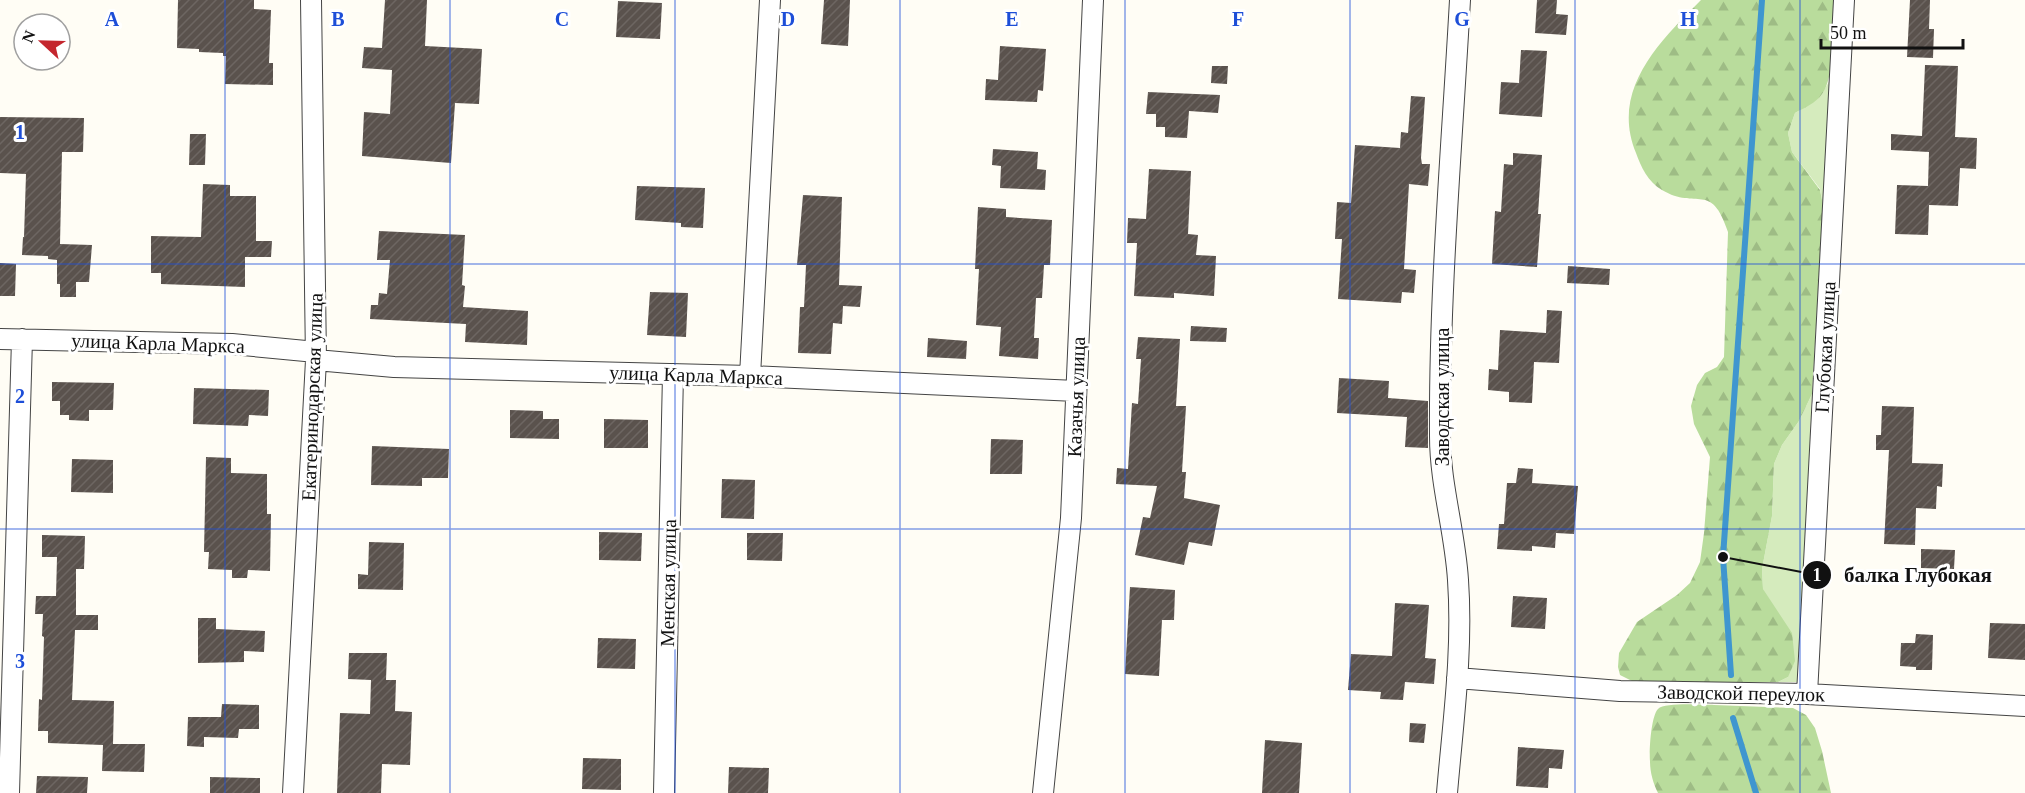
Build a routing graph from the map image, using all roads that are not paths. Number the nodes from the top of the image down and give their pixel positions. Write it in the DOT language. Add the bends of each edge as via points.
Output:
graph roads {
  1 [pos="311,0"];
  2 [pos="771,0"];
  3 [pos="1093,0"];
  4 [pos="1460,0"];
  5 [pos="1844,0"];
  6 [pos="0,339"];
  7 [pos="22,339"];
  8 [pos="316,356"];
  9 [pos="673,374"];
  10 [pos="750,376"];
  11 [pos="1076,391"];
  12 [pos="1457,678"];
  13 [pos="1807,694"];
  14 [pos="2025,706"];
  15 [pos="9,793"];
  16 [pos="293,793"];
  17 [pos="664,793"];
  18 [pos="1042,793"];
  19 [pos="1448,793"];
  1 -- 8 [label="street, Екатеринодарская улица"];
  2 -- 10 [label="street"];
  3 -- 11 [label="street, Казачья улица"];
  4 -- 12 [label="street, Заводская улица" via="1440,348 1442,471 1459,583"];
  5 -- 13 [label="street, Глубокая улица"];
  6 -- 7 [label="street, улица Карла Маркса"];
  7 -- 8 [label="street, улица Карла Маркса" via="232,344"];
  7 -- 15 [label="street"];
  8 -- 9 [label="street, улица Карла Маркса" via="394,367"];
  8 -- 16 [label="street, Екатеринодарская улица"];
  9 -- 10 [label="street, улица Карла Маркса"];
  9 -- 17 [label="street, Менская улица"];
  10 -- 11 [label="street, улица Карла Маркса"];
  11 -- 18 [label="street, Казачья улица" via="1071,518"];
  12 -- 13 [label="street, Заводской переулок" via="1620,691"];
  12 -- 19 [label="street, Заводская улица"];
  13 -- 14 [label="street, Заводской переулок"];
}
